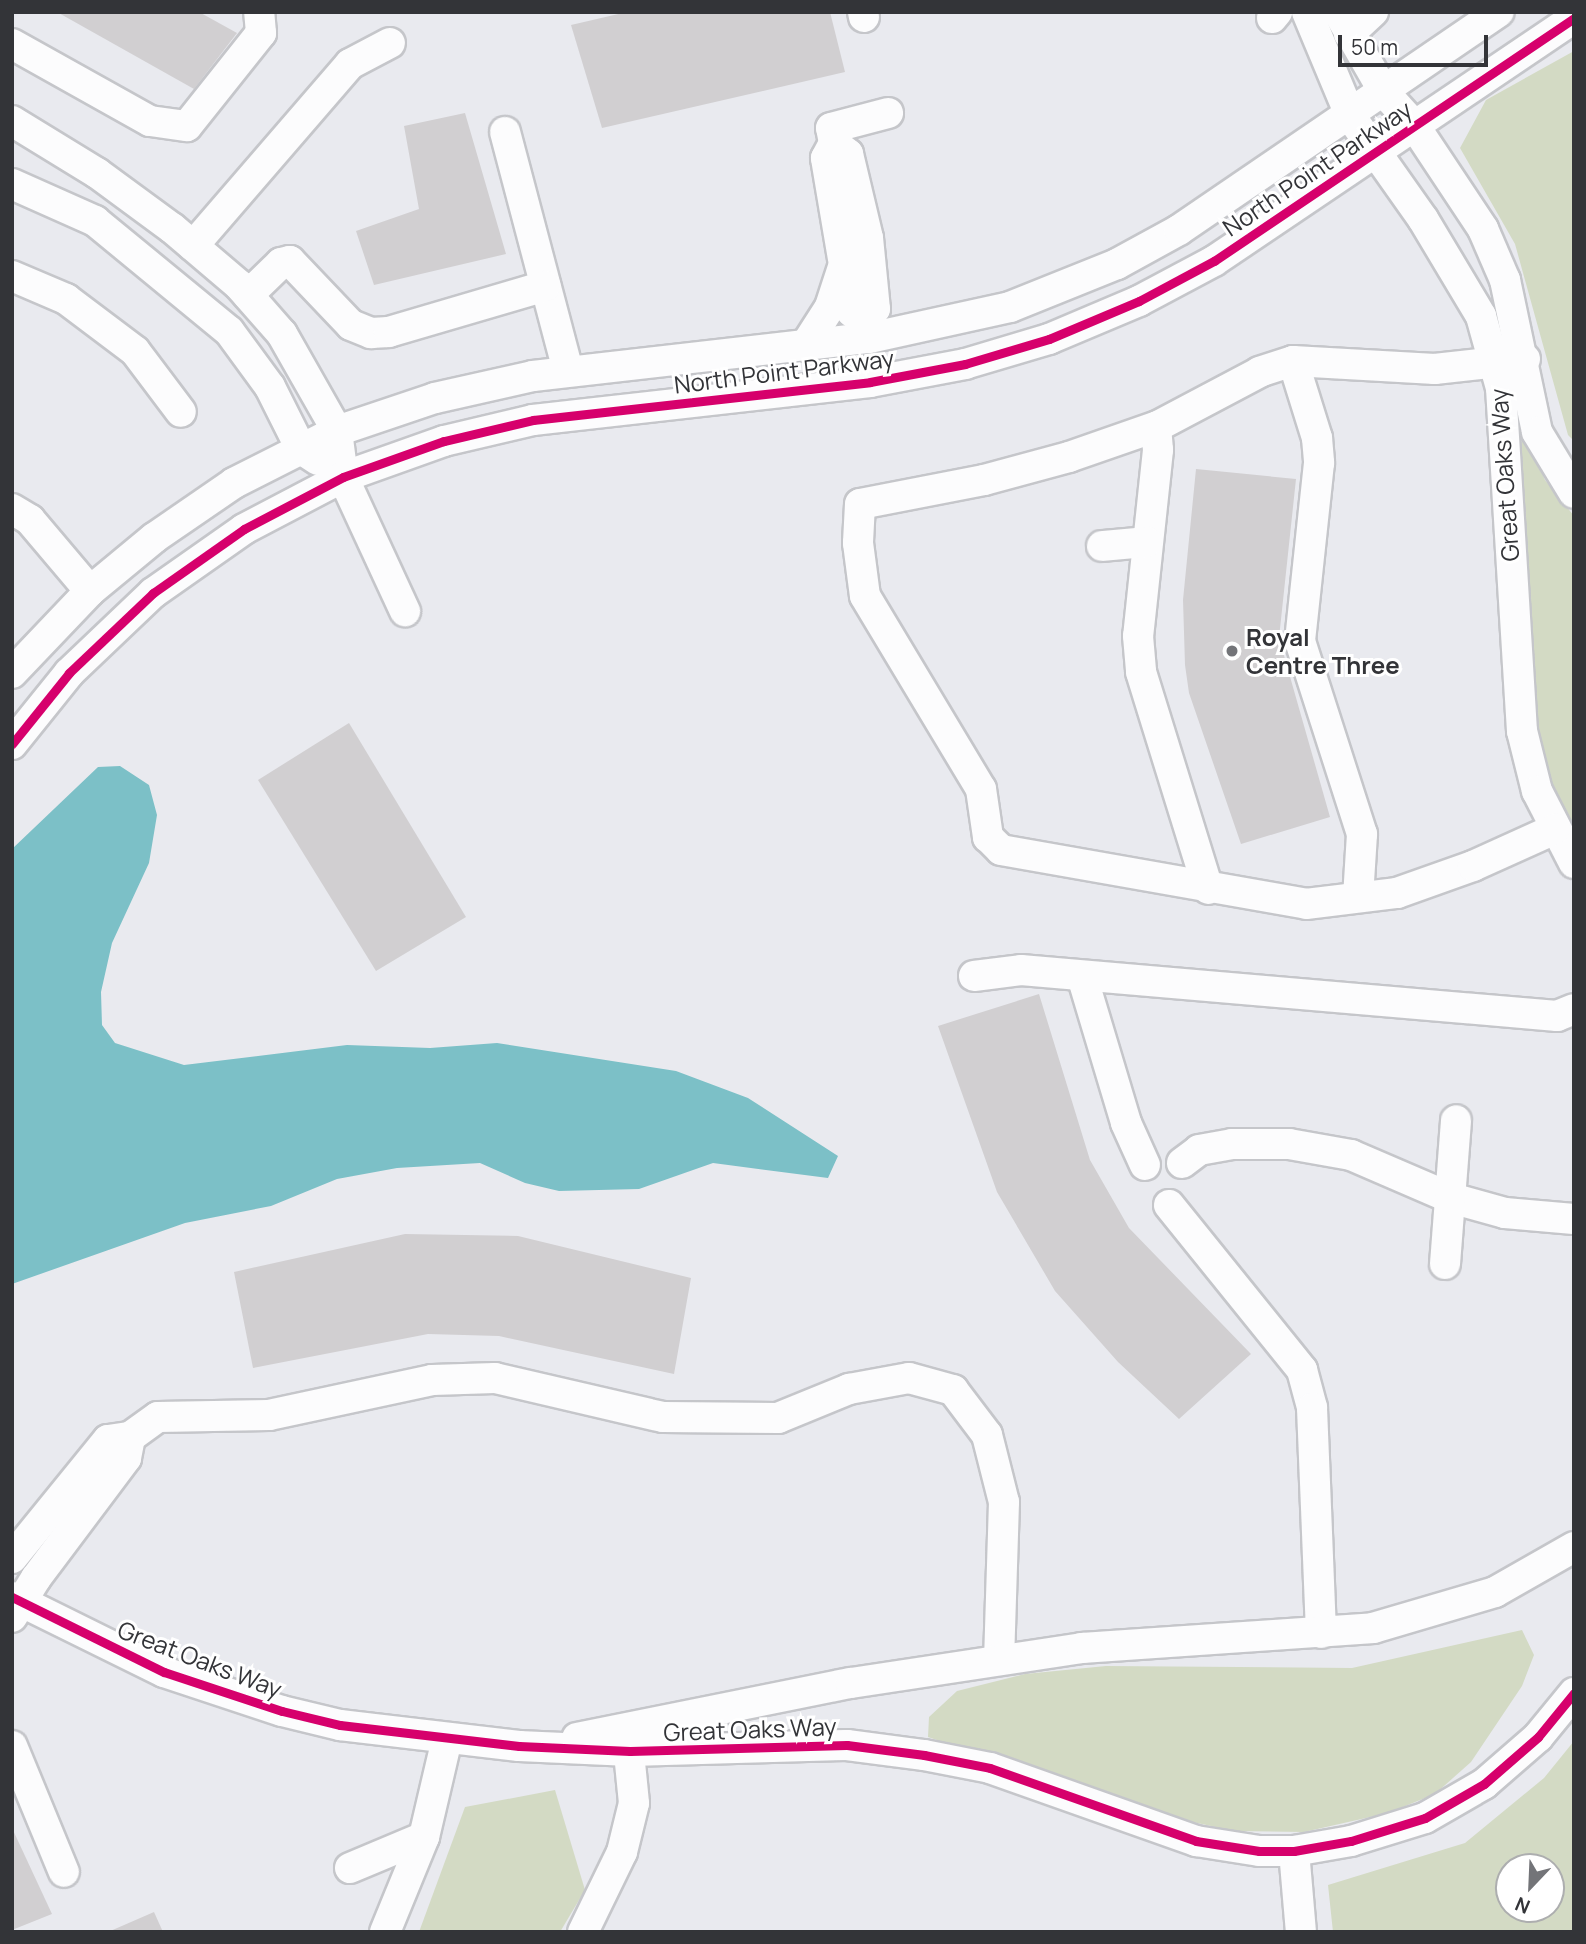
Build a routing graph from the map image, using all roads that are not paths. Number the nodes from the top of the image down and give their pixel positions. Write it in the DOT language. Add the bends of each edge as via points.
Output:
graph roads {
  1 [pos="259,12"];
  2 [pos="1307,12"];
  3 [pos="1373,12"];
  4 [pos="1499,12"];
  5 [pos="1574,18"];
  6 [pos="1343,23"];
  7 [pos="390,43"];
  8 [pos="12,44"];
  9 [pos="1384,93"];
  10 [pos="888,113"];
  11 [pos="1351,117"];
  12 [pos="1414,125"];
  13 [pos="14,128"];
  14 [pos="505,132"];
  15 [pos="834,143"];
  16 [pos="1377,151"];
  17 [pos="12,184"];
  18 [pos="193,246"];
  19 [pos="844,262"];
  20 [pos="12,276"];
  21 [pos="545,286"];
  22 [pos="248,295"];
  23 [pos="861,329"];
  24 [pos="805,346"];
  25 [pos="1525,359"];
  26 [pos="1293,361"];
  27 [pos="1493,365"];
  28 [pos="568,371"];
  29 [pos="181,412"];
  30 [pos="1156,427"];
  31 [pos="337,431"];
  32 [pos="301,449"];
  33 [pos="343,477"];
  34 [pos="1574,493"];
  35 [pos="12,509"];
  36 [pos="1147,542"];
  37 [pos="1102,546"];
  38 [pos="90,591"];
  39 [pos="405,611"];
  40 [pos="12,673"];
  41 [pos="12,744"];
  42 [pos="1555,829"];
  43 [pos="1574,863"];
  44 [pos="1208,889"];
  45 [pos="1358,897"];
  46 [pos="974,976"];
  47 [pos="1082,976"];
  48 [pos="1574,1009"];
  49 [pos="1456,1120"];
  50 [pos="1182,1163"];
  51 [pos="1145,1165"];
  52 [pos="1451,1198"];
  53 [pos="1169,1205"];
  54 [pos="1574,1219"];
  55 [pos="1445,1264"];
  56 [pos="130,1437"];
  57 [pos="1574,1547"];
  58 [pos="12,1558"];
  59 [pos="15,1605"];
  60 [pos="1321,1633"];
  61 [pos="999,1660"];
  62 [pos="1574,1693"];
  63 [pos="628,1738"];
  64 [pos="447,1740"];
  65 [pos="12,1746"];
  66 [pos="424,1837"];
  67 [pos="1294,1851"];
  68 [pos="350,1868"];
  69 [pos="64,1872"];
  70 [pos="386,1932"];
  71 [pos="583,1932"];
  72 [pos="1301,1932"];
  1 -- 8 [label="street" via="261,33 187,126 149,121"];
  2 -- 11 [label="street, Great Oaks Way"];
  3 -- 6 [label="street"];
  4 -- 9 [label="street, North Point Parkway"];
  5 -- 12 [label="street, North Point Parkway"];
  6 -- 9 [label="street, Great Oaks Way"];
  7 -- 18 [label="street" via="350,64"];
  9 -- 11 [label="street, North Point Parkway"];
  9 -- 12 [label="street, Great Oaks Way"];
  10 -- 15 [label="street" via="831,128"];
  11 -- 16 [label="street, Great Oaks Way"];
  11 -- 23 [label="street, North Point Parkway" via="1217,207 1117,264 1010,307"];
  12 -- 16 [label="street, North Point Parkway"];
  12 -- 25 [label="street, Great Oaks Way" via="1483,229 1505,280"];
  13 -- 18 [label="street" via="97,173"];
  14 -- 21 [label="street"];
  15 -- 19 [label="street" via="826,158"];
  15 -- 23 [label="street" via="848,154 868,239 875,309"];
  16 -- 27 [label="street, Great Oaks Way" via="1481,316"];
  16 -- 33 [label="street, North Point Parkway" via="1178,281 1087,324 1016,349 870,382 533,420 444,441"];
  17 -- 32 [label="street" via="95,221 229,331 270,387"];
  18 -- 22 [label="street"];
  19 -- 23 [label="street" via="852,312"];
  19 -- 24 [label="street" via="830,307"];
  20 -- 29 [label="street" via="66,299 135,351"];
  21 -- 22 [label="street" via="380,333 352,325 290,261 281,263"];
  21 -- 28 [label="street"];
  22 -- 31 [label="street" via="282,334"];
  23 -- 24 [label="street, North Point Parkway"];
  24 -- 28 [label="street, North Point Parkway"];
  25 -- 27 [label="street"];
  25 -- 34 [label="street, Great Oaks Way" via="1537,432"];
  26 -- 27 [label="street" via="1435,369"];
  26 -- 30 [label="street" via="1260,372"];
  26 -- 45 [label="street" via="1320,463 1300,641 1362,834"];
  27 -- 42 [label="street, Great Oaks Way" via="1501,388 1522,731 1537,791"];
  28 -- 31 [label="street, North Point Parkway" via="435,398"];
  30 -- 36 [label="street" via="1158,450"];
  30 -- 44 [label="street" via="984,480 860,504 858,543 865,596 981,789 988,837 1016,856"];
  31 -- 32 [label="street, North Point Parkway"];
  31 -- 33 [label="street"];
  32 -- 33 [label="street"];
  32 -- 38 [label="street, North Point Parkway" via="192,510"];
  33 -- 39 [label="street"];
  33 -- 41 [label="street, North Point Parkway" via="244,529 153,593 69,673"];
  35 -- 38 [label="street" via="30,520"];
  36 -- 37 [label="street"];
  36 -- 44 [label="street" via="1138,636 1141,672"];
  38 -- 40 [label="street, North Point Parkway"];
  42 -- 43 [label="street, Great Oaks Way"];
  42 -- 45 [label="street" via="1435,879 1397,892"];
  44 -- 45 [label="street" via="1306,904"];
  46 -- 47 [label="street" via="1021,970"];
  47 -- 48 [label="street" via="1557,1016"];
  47 -- 51 [label="street" via="1126,1123"];
  49 -- 52 [label="street"];
  50 -- 52 [label="street" via="1199,1150 1221,1146 1289,1144 1351,1155"];
  52 -- 54 [label="street" via="1505,1213"];
  52 -- 55 [label="street"];
  53 -- 60 [label="street" via="1302,1370 1312,1408"];
  56 -- 58 [label="street" via="108,1440"];
  56 -- 59 [label="street" via="126,1458"];
  56 -- 61 [label="street" via="158,1416 269,1415 432,1380 495,1378 663,1417 778,1418 849,1389 909,1378 953,1390 987,1435 1004,1502"];
  57 -- 60 [label="street, Great Oaks Way" via="1495,1592 1431,1614 1373,1628"];
  59 -- 64 [label="street, Great Oaks Way" via="164,1672 259,1704 340,1725"];
  60 -- 61 [label="street, Great Oaks Way" via="1082,1647"];
  61 -- 63 [label="street, Great Oaks Way"];
  62 -- 67 [label="street, Great Oaks Way" via="1538,1737 1472,1791 1424,1818 1351,1841"];
  63 -- 64 [label="street, Great Oaks Way" via="549,1745"];
  63 -- 67 [label="street, Great Oaks Way" via="847,1745 924,1755 990,1768 1196,1841"];
  63 -- 71 [label="street" via="634,1803 622,1852"];
  64 -- 66 [label="street"];
  65 -- 69 [label="street"];
  66 -- 68 [label="street"];
  66 -- 70 [label="street"];
  67 -- 72 [label="street"];
}
